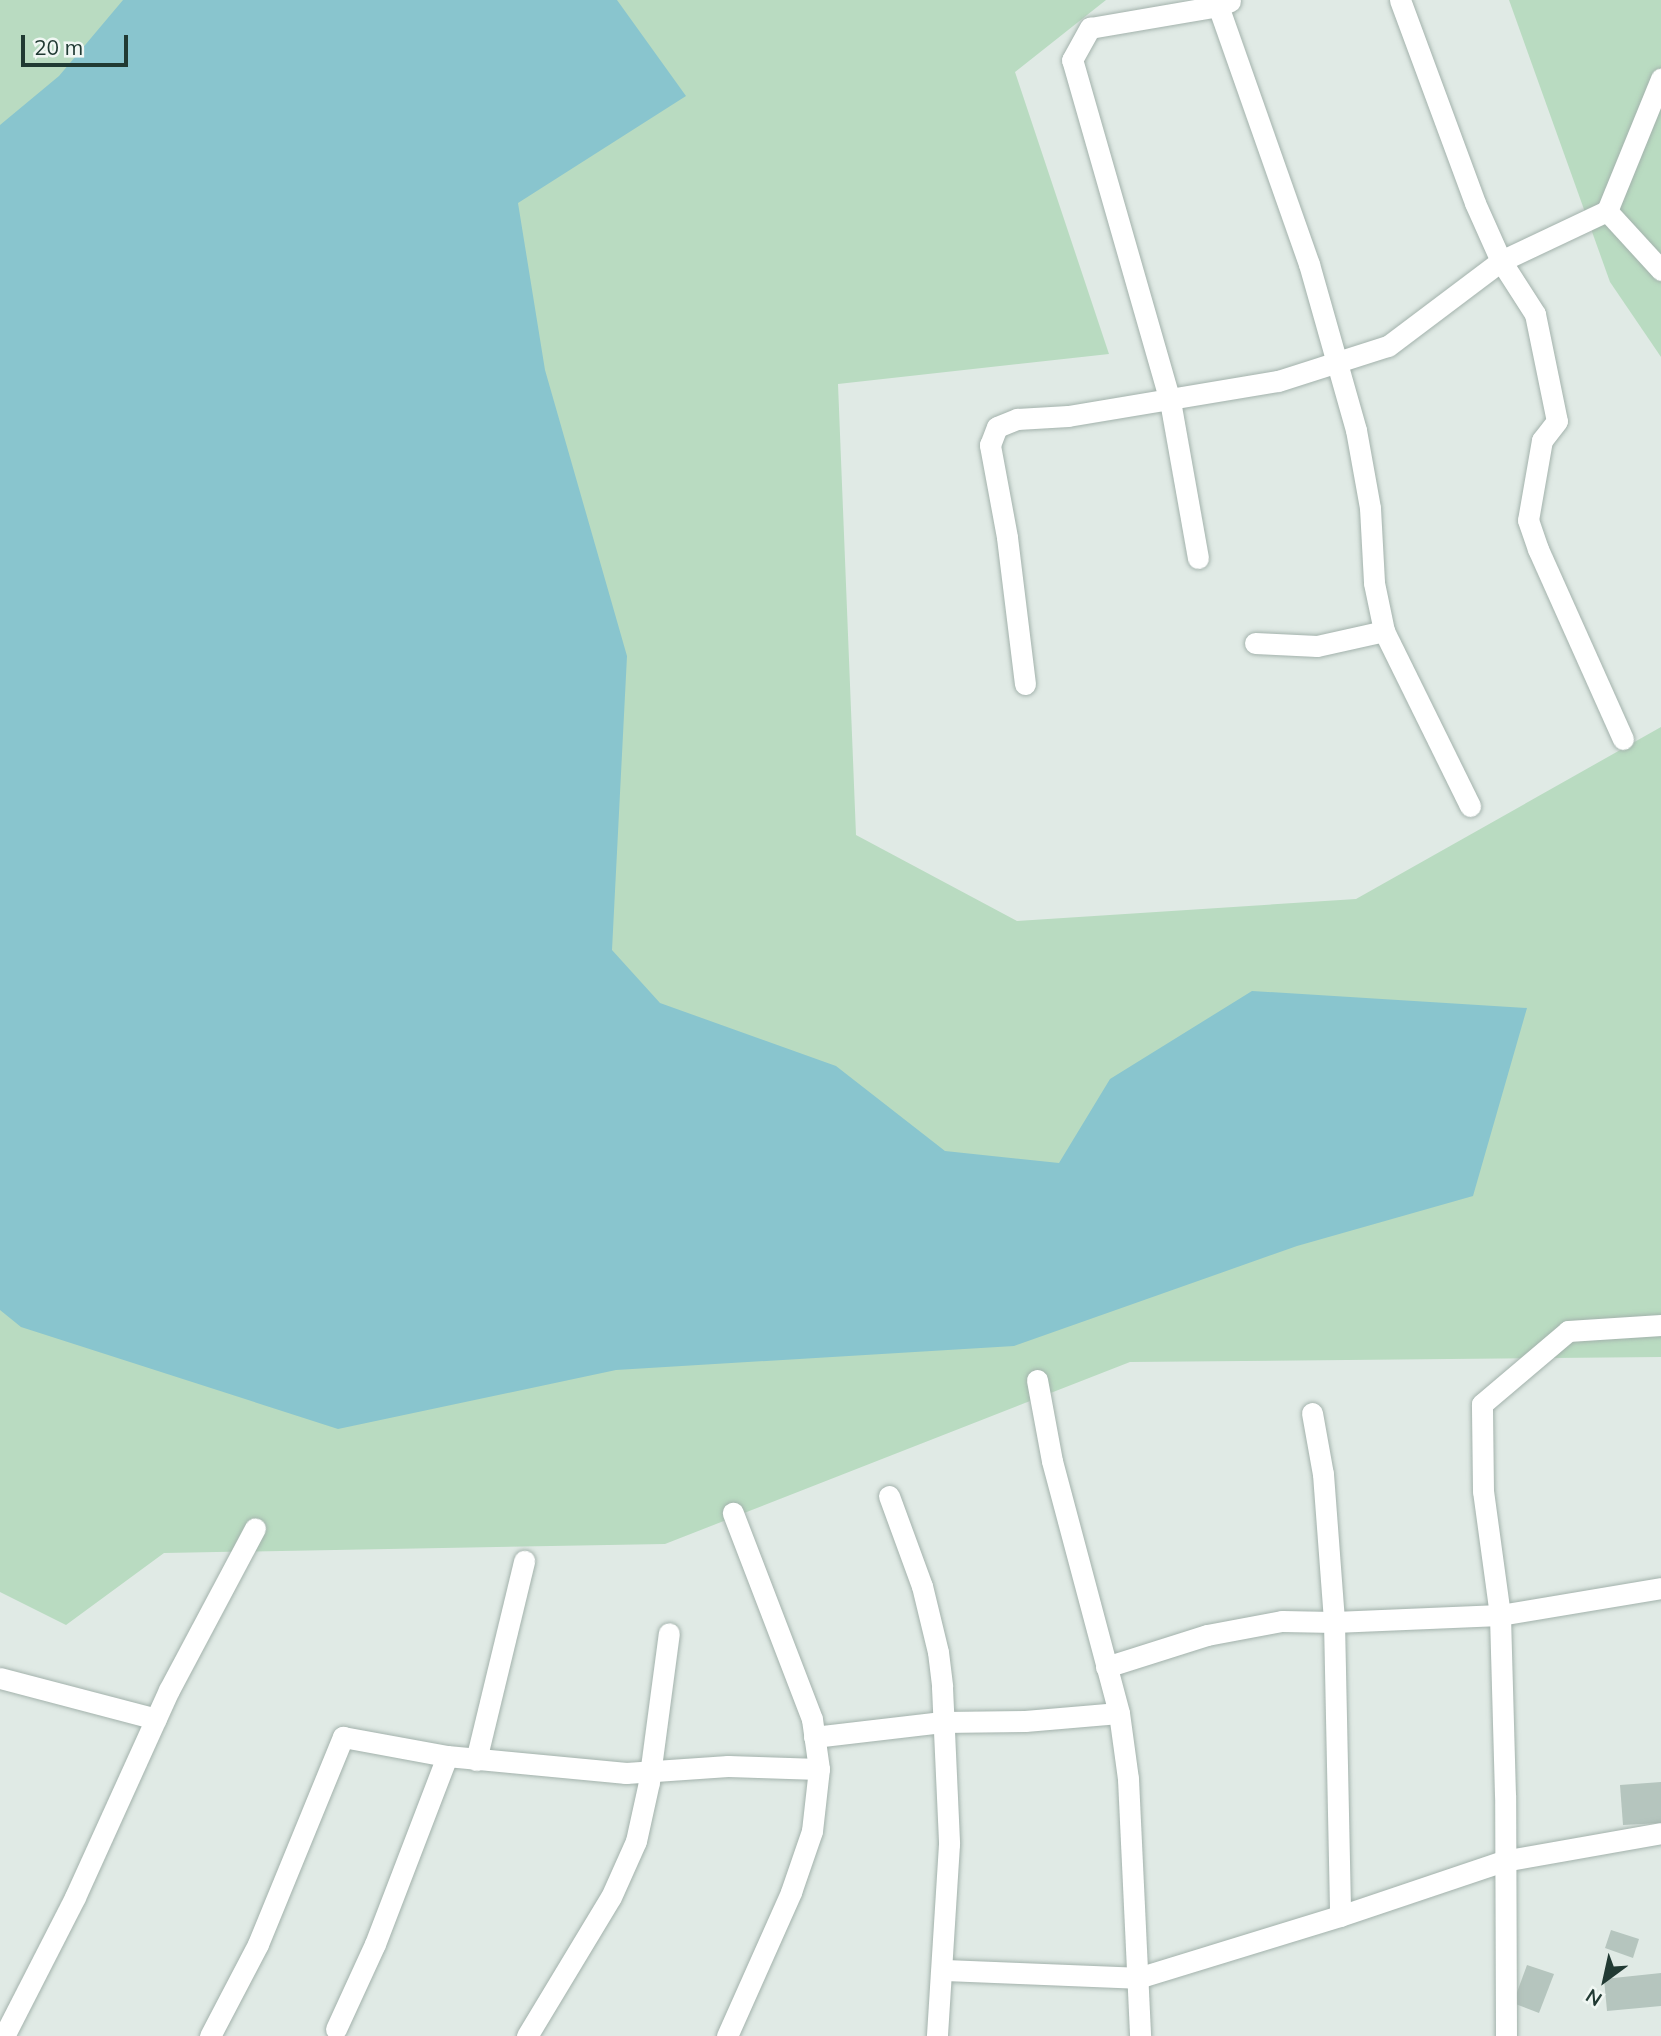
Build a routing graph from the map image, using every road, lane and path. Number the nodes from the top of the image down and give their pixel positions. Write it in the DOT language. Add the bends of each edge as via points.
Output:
graph roads {
  1 [pos="1400,0"];
  2 [pos="1222,2"];
  3 [pos="1661,79"];
  4 [pos="1607,211"];
  5 [pos="1501,261"];
  6 [pos="1661,270"];
  7 [pos="1338,362"];
  8 [pos="1170,401"];
  9 [pos="1198,558"];
  10 [pos="1384,631"];
  11 [pos="1255,643"];
  12 [pos="1025,684"];
  13 [pos="1623,739"];
  14 [pos="1471,806"];
  15 [pos="1661,1325"];
  16 [pos="1037,1380"];
  17 [pos="1312,1413"];
  18 [pos="889,1496"];
  19 [pos="733,1513"];
  20 [pos="255,1528"];
  21 [pos="523,1561"];
  22 [pos="1661,1588"];
  23 [pos="1500,1615"];
  24 [pos="1334,1622"];
  25 [pos="669,1633"];
  26 [pos="1106,1667"];
  27 [pos="0,1678"];
  28 [pos="1119,1713"];
  29 [pos="156,1719"];
  30 [pos="942,1722"];
  31 [pos="814,1737"];
  32 [pos="447,1756"];
  33 [pos="476,1760"];
  34 [pos="818,1769"];
  35 [pos="650,1770"];
  36 [pos="1661,1833"];
  37 [pos="1503,1861"];
  38 [pos="1340,1916"];
  39 [pos="943,1970"];
  40 [pos="1138,1978"];
  41 [pos="336,2029"];
  42 [pos="4,2036"];
  43 [pos="210,2036"];
  44 [pos="527,2036"];
  45 [pos="727,2036"];
  46 [pos="937,2036"];
  47 [pos="1140,2036"];
  48 [pos="1506,2036"];
  1 -- 5 [label="street"];
  2 -- 7 [label="street"];
  2 -- 8 [label="street" via="1090,28 1072,60"];
  3 -- 4 [label="street"];
  4 -- 5 [label="street"];
  4 -- 6 [label="street"];
  5 -- 7 [label="street" via="1388,346"];
  5 -- 13 [label="street" via="1535,314 1557,421 1542,440 1528,520"];
  7 -- 8 [label="street" via="1278,381"];
  7 -- 10 [label="street" via="1365,482 1374,583"];
  8 -- 9 [label="street"];
  8 -- 12 [label="street" via="1017,419 998,427 992,435 993,476 1007,537"];
  10 -- 11 [label="street" via="1317,646"];
  10 -- 14 [label="street"];
  15 -- 23 [label="street" via="1568,1331 1482,1404 1483,1491"];
  16 -- 26 [label="street" via="1052,1461"];
  17 -- 24 [label="street" via="1323,1474"];
  18 -- 30 [label="street" via="922,1586 938,1652"];
  19 -- 31 [label="street" via="812,1719"];
  20 -- 29 [label="street"];
  21 -- 33 [label="street"];
  22 -- 23 [label="street"];
  23 -- 24 [label="street"];
  23 -- 37 [label="street" via="1506,1795"];
  24 -- 26 [label="street" via="1282,1621 1207,1635"];
  24 -- 38 [label="street"];
  25 -- 35 [label="street"];
  26 -- 28 [label="street"];
  27 -- 29 [label="street"];
  28 -- 30 [label="street"];
  28 -- 40 [label="street" via="1128,1779"];
  29 -- 42 [label="street" via="75,1897"];
  30 -- 31 [label="street"];
  30 -- 39 [label="street" via="949,1844"];
  31 -- 34 [label="street"];
  32 -- 33 [label="street"];
  32 -- 41 [label="street" via="375,1944"];
  32 -- 43 [label="street" via="354,1737 341,1739 258,1944"];
  33 -- 35 [label="street" via="626,1773"];
  34 -- 35 [label="street" via="728,1766"];
  34 -- 45 [label="street" via="812,1831 791,1892"];
  35 -- 44 [label="street" via="636,1841 611,1897"];
  36 -- 37 [label="street"];
  37 -- 38 [label="street"];
  37 -- 48 [label="street"];
  38 -- 40 [label="street"];
  39 -- 40 [label="street"];
  39 -- 46 [label="street"];
  40 -- 47 [label="street"];
}
